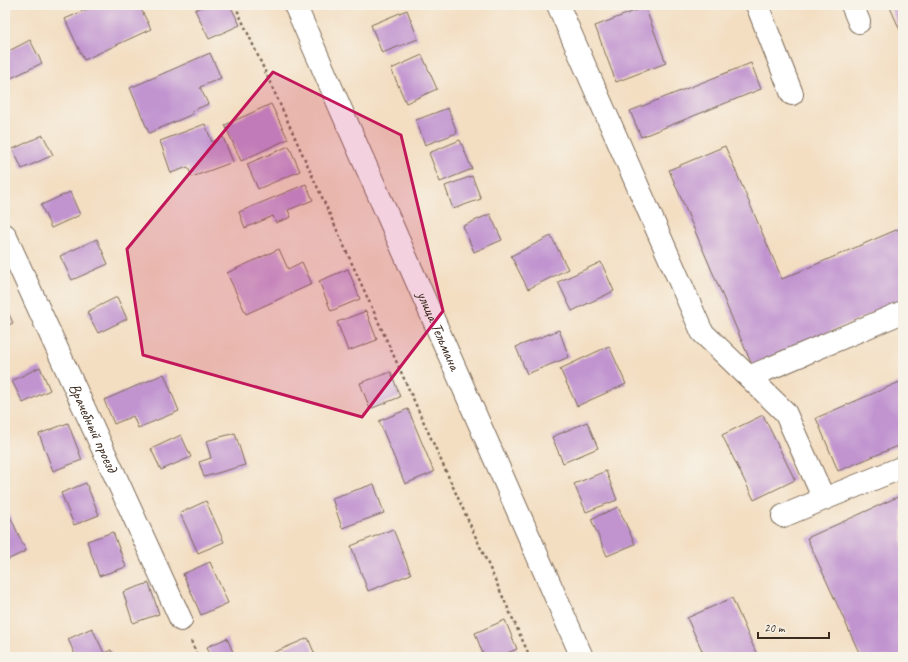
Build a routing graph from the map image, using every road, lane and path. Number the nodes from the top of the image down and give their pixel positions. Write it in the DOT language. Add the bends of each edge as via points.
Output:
graph roads {
  1 [pos="235,5"];
  2 [pos="295,5"];
  3 [pos="558,5"];
  4 [pos="757,5"];
  5 [pos="792,94"];
  6 [pos="5,235"];
  7 [pos="903,312"];
  8 [pos="749,377"];
  9 [pos="903,467"];
  10 [pos="824,499"];
  11 [pos="783,516"];
  12 [pos="182,620"];
  13 [pos="530,657"];
  14 [pos="582,657"];
  1 -- 13 [label="path"];
  2 -- 14 [label="street, улица Тельмана"];
  3 -- 8 [label="street" via="702,332"];
  4 -- 5 [label="street"];
  6 -- 12 [label="street, Врачебный проезд"];
  7 -- 8 [label="street"];
  8 -- 10 [label="street" via="785,412"];
  9 -- 10 [label="street"];
  10 -- 11 [label="street"];
}
